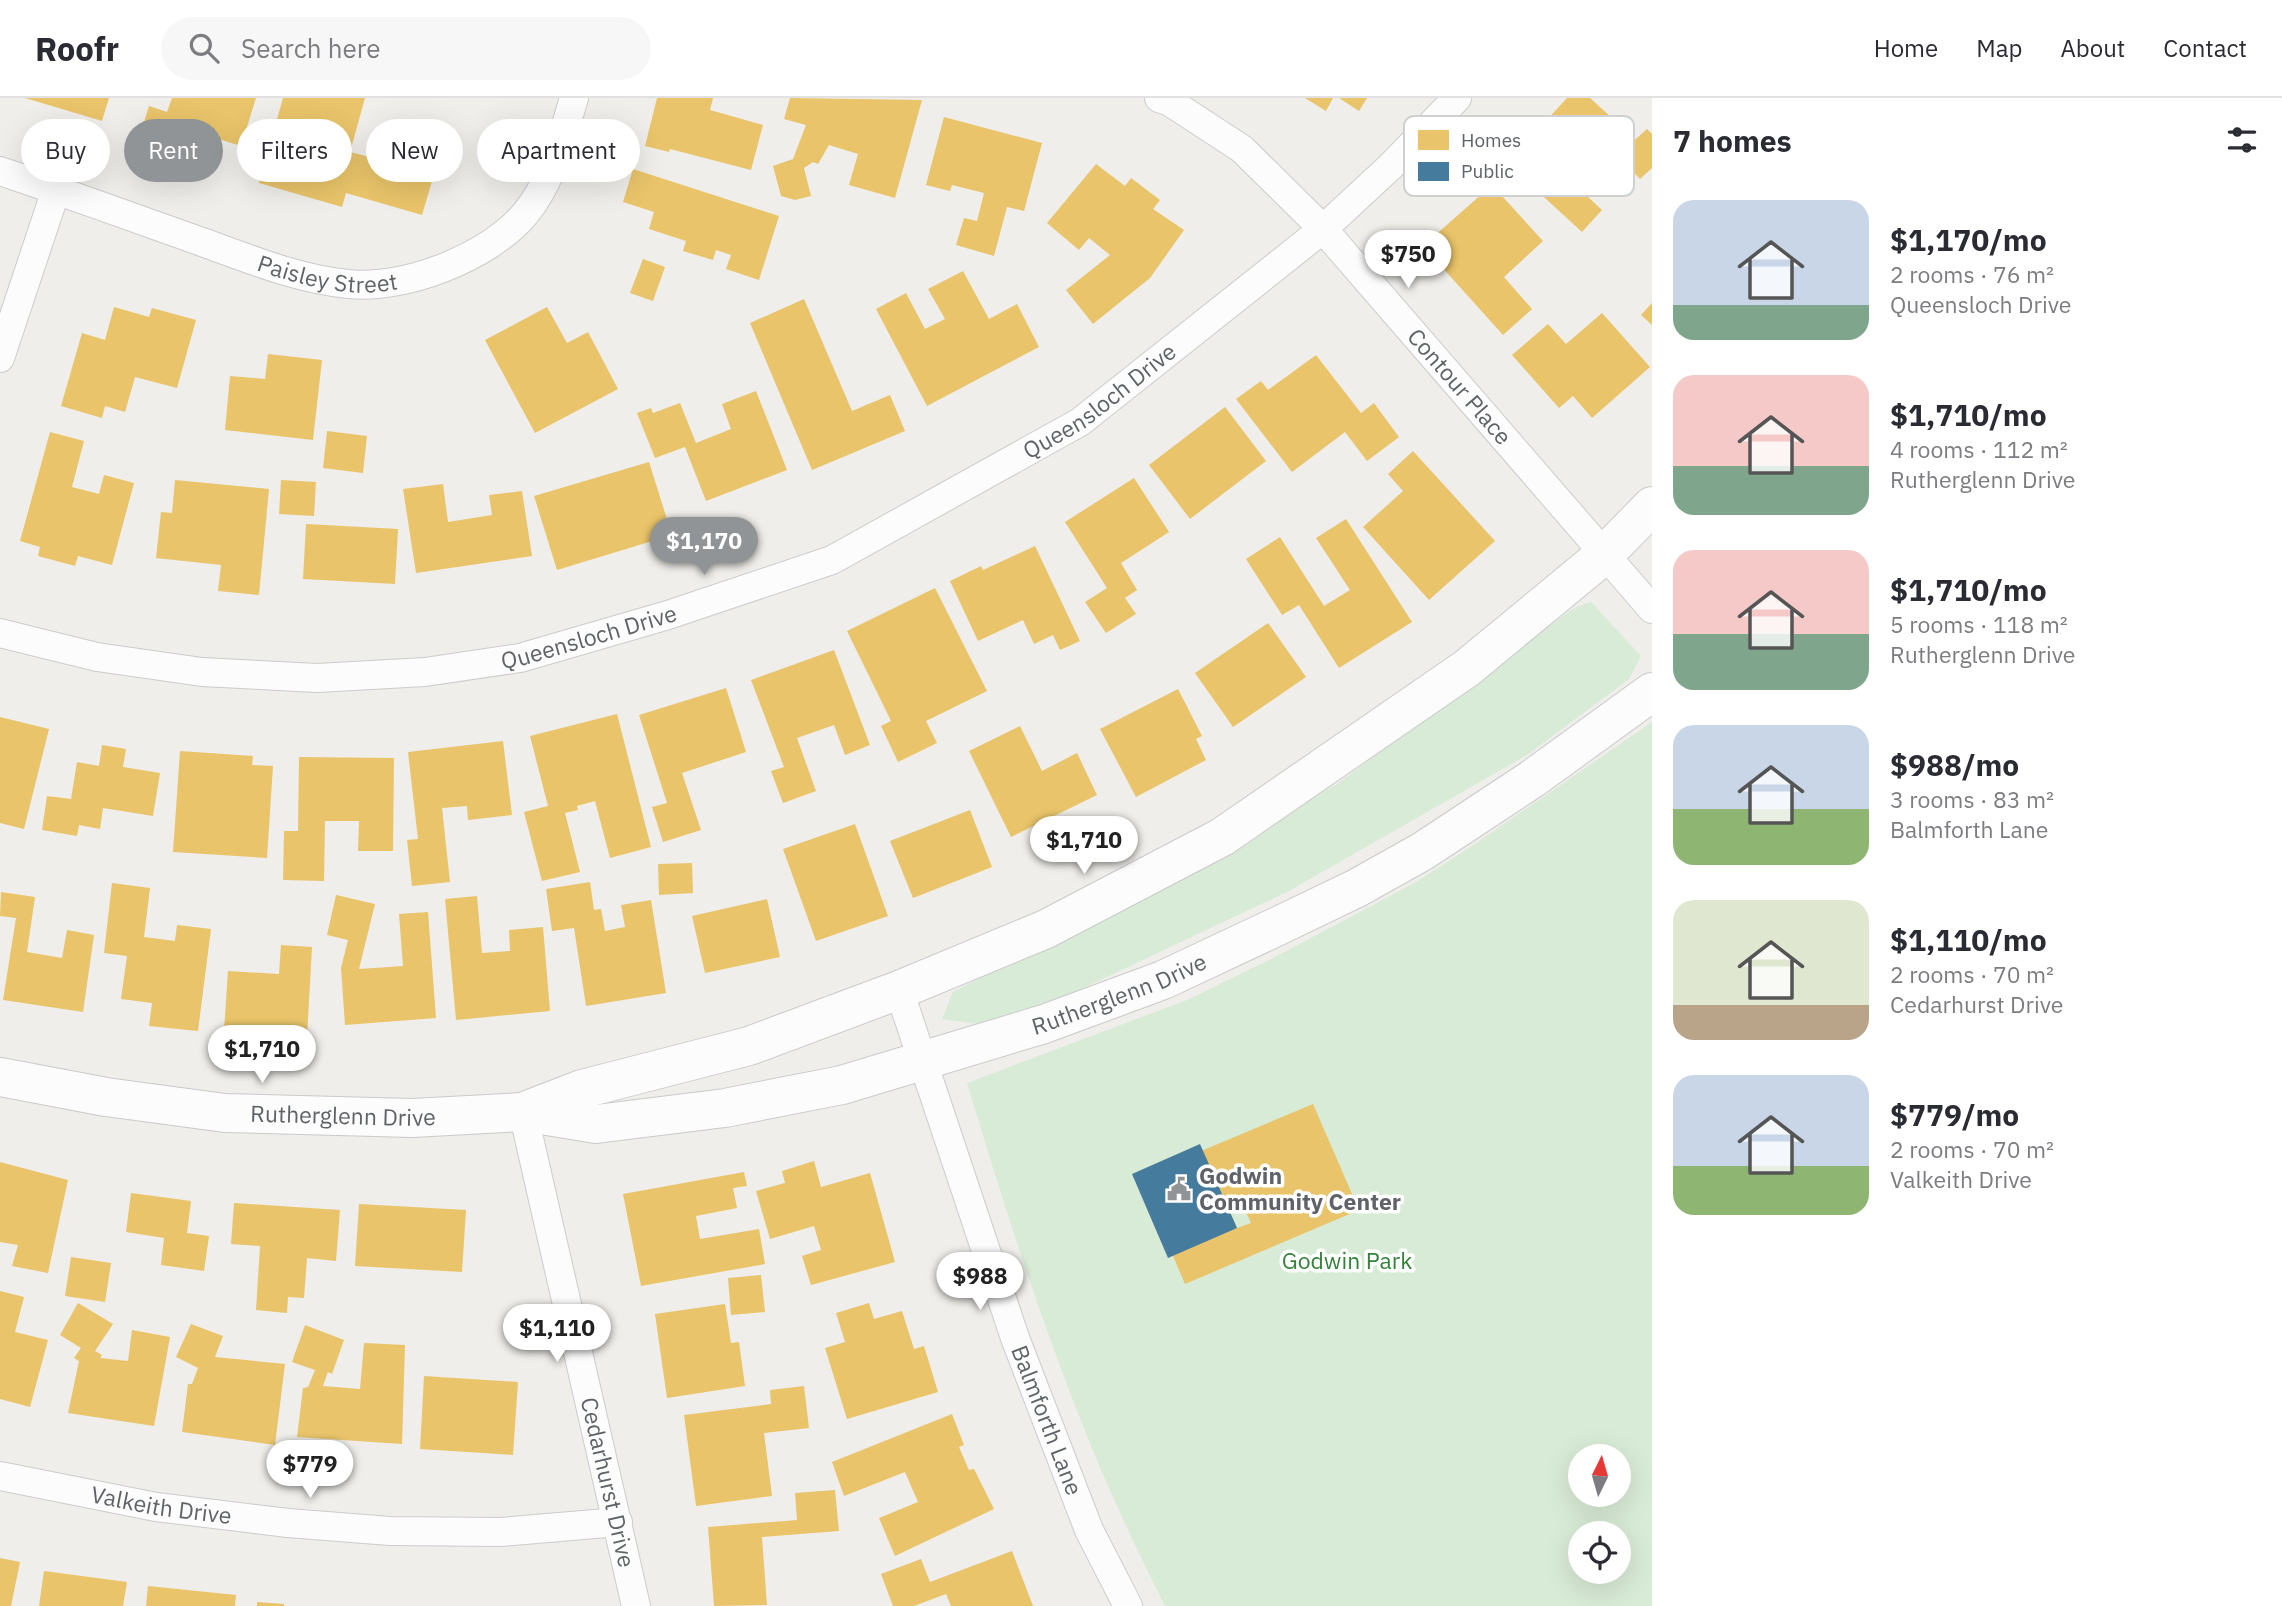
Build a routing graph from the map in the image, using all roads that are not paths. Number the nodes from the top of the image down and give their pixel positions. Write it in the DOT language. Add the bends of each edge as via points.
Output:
graph roads {
  1 [pos="574,98"];
  2 [pos="1159,98"];
  3 [pos="1457,98"];
  4 [pos="1440,116"];
  5 [pos="1404,153"];
  6 [pos="0,172"];
  7 [pos="56,190"];
  8 [pos="1323,229"];
  9 [pos="0,358"];
  10 [pos="1652,506"];
  11 [pos="1604,555"];
  12 [pos="1652,610"];
  13 [pos="0,633"];
  14 [pos="1652,692"];
  15 [pos="899,990"];
  16 [pos="923,1059"];
  17 [pos="0,1077"];
  18 [pos="523,1112"];
  19 [pos="0,1476"];
  20 [pos="618,1522"];
  21 [pos="636,1606"];
  22 [pos="1128,1606"];
  1 -- 7 [label="street, Paisley Street" via="550,174 525,215 489,245 445,269 391,282 350,285 294,274"];
  2 -- 8 [label="street, Contour Place" via="1242,149"];
  3 -- 4 [label="street"];
  5 -- 8 [label="street"];
  6 -- 7 [label="street, Paisley Street"];
  7 -- 9 [label="street"];
  8 -- 11 [label="street, Contour Place"];
  8 -- 13 [label="street, Queensloch Drive" via="1080,422 832,560 668,615 520,658 425,671 317,678 202,672 97,657"];
  10 -- 11 [label="street, Rutherglenn Drive"];
  11 -- 12 [label="street, Contour Place"];
  11 -- 15 [label="street, Rutherglenn Drive" via="1467,668 1222,837 1046,929"];
  14 -- 16 [label="street, Rutherglenn Drive" via="1532,779 1357,888 1163,980 1044,1024"];
  15 -- 16 [label="street, Balmforth Lane"];
  15 -- 18 [label="street, Rutherglenn Drive" via="749,1046 582,1089"];
  16 -- 18 [label="street, Rutherglenn Drive" via="842,1085 725,1108 596,1124"];
  16 -- 22 [label="street, Balmforth Lane" via="1015,1338 1089,1530"];
  17 -- 18 [label="street, Rutherglenn Drive" via="225,1113 412,1118"];
  18 -- 20 [label="street, Cedarhurst Drive"];
  19 -- 20 [label="street, Valkeith Drive" via="156,1507 390,1531 501,1532"];
  20 -- 21 [label="street, Cedarhurst Drive"];
}
